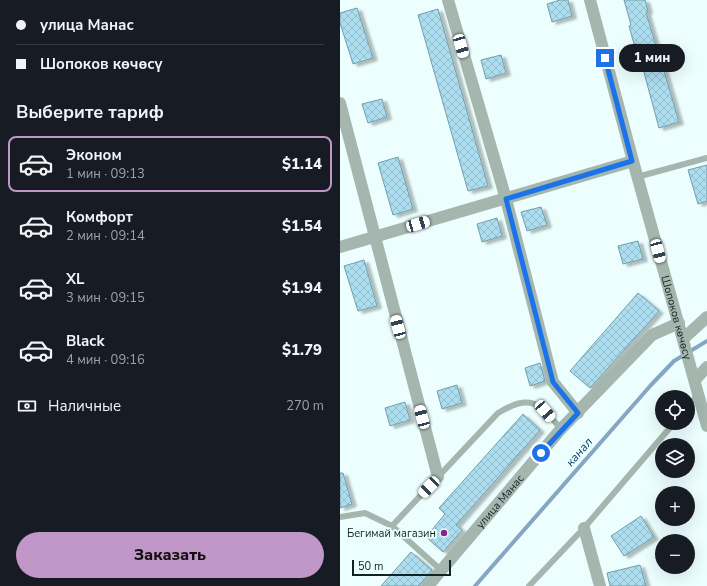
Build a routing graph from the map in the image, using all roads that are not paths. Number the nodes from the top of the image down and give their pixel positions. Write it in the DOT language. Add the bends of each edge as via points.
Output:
graph roads {
  1 [pos="448,0"];
  2 [pos="590,0"];
  3 [pos="340,103"];
  4 [pos="707,158"];
  5 [pos="632,161"];
  6 [pos="637,177"];
  7 [pos="506,199"];
  8 [pos="375,237"];
  9 [pos="340,247"];
  10 [pos="707,317"];
  11 [pos="679,323"];
  12 [pos="683,340"];
  13 [pos="707,367"];
  14 [pos="695,380"];
  15 [pos="698,394"];
  16 [pos="695,398"];
  17 [pos="578,413"];
  18 [pos="706,419"];
  19 [pos="561,429"];
  20 [pos="668,430"];
  21 [pos="438,477"];
  22 [pos="340,517"];
  23 [pos="392,526"];
  24 [pos="584,528"];
  25 [pos="442,571"];
  26 [pos="428,586"];
  27 [pos="529,586"];
  28 [pos="600,586"];
  1 -- 7 [label="street"];
  2 -- 5 [label="street, Шопоков көчөсү"];
  3 -- 8 [label="street"];
  4 -- 6 [label="lane"];
  5 -- 6 [label="street, Шопоков көчөсү"];
  5 -- 7 [label="street"];
  6 -- 11 [label="street, Шопоков көчөсү"];
  7 -- 8 [label="street"];
  7 -- 17 [label="street" via="553,382"];
  8 -- 9 [label="street"];
  8 -- 21 [label="street"];
  10 -- 12 [label="street"];
  11 -- 12 [label="street, Шопоков көчөсү"];
  11 -- 17 [label="street, улица Манас" via="652,335"];
  12 -- 14 [label="street, Шопоков көчөсү"];
  13 -- 14 [label="street"];
  14 -- 15 [label="street, Шопоков көчөсү"];
  15 -- 16 [label="lane"];
  15 -- 18 [label="street, Шопоков көчөсү"];
  17 -- 19 [label="street, улица Манас"];
  19 -- 21 [label="lane" via="545,411 533,403 514,404 498,413"];
  19 -- 25 [label="street, улица Манас"];
  20 -- 24 [label="lane"];
  21 -- 23 [label="lane"];
  22 -- 23 [label="lane" via="365,513"];
  23 -- 25 [label="lane"];
  24 -- 27 [label="lane"];
  24 -- 28 [label="street"];
  25 -- 26 [label="street, улица Манас"];
}
